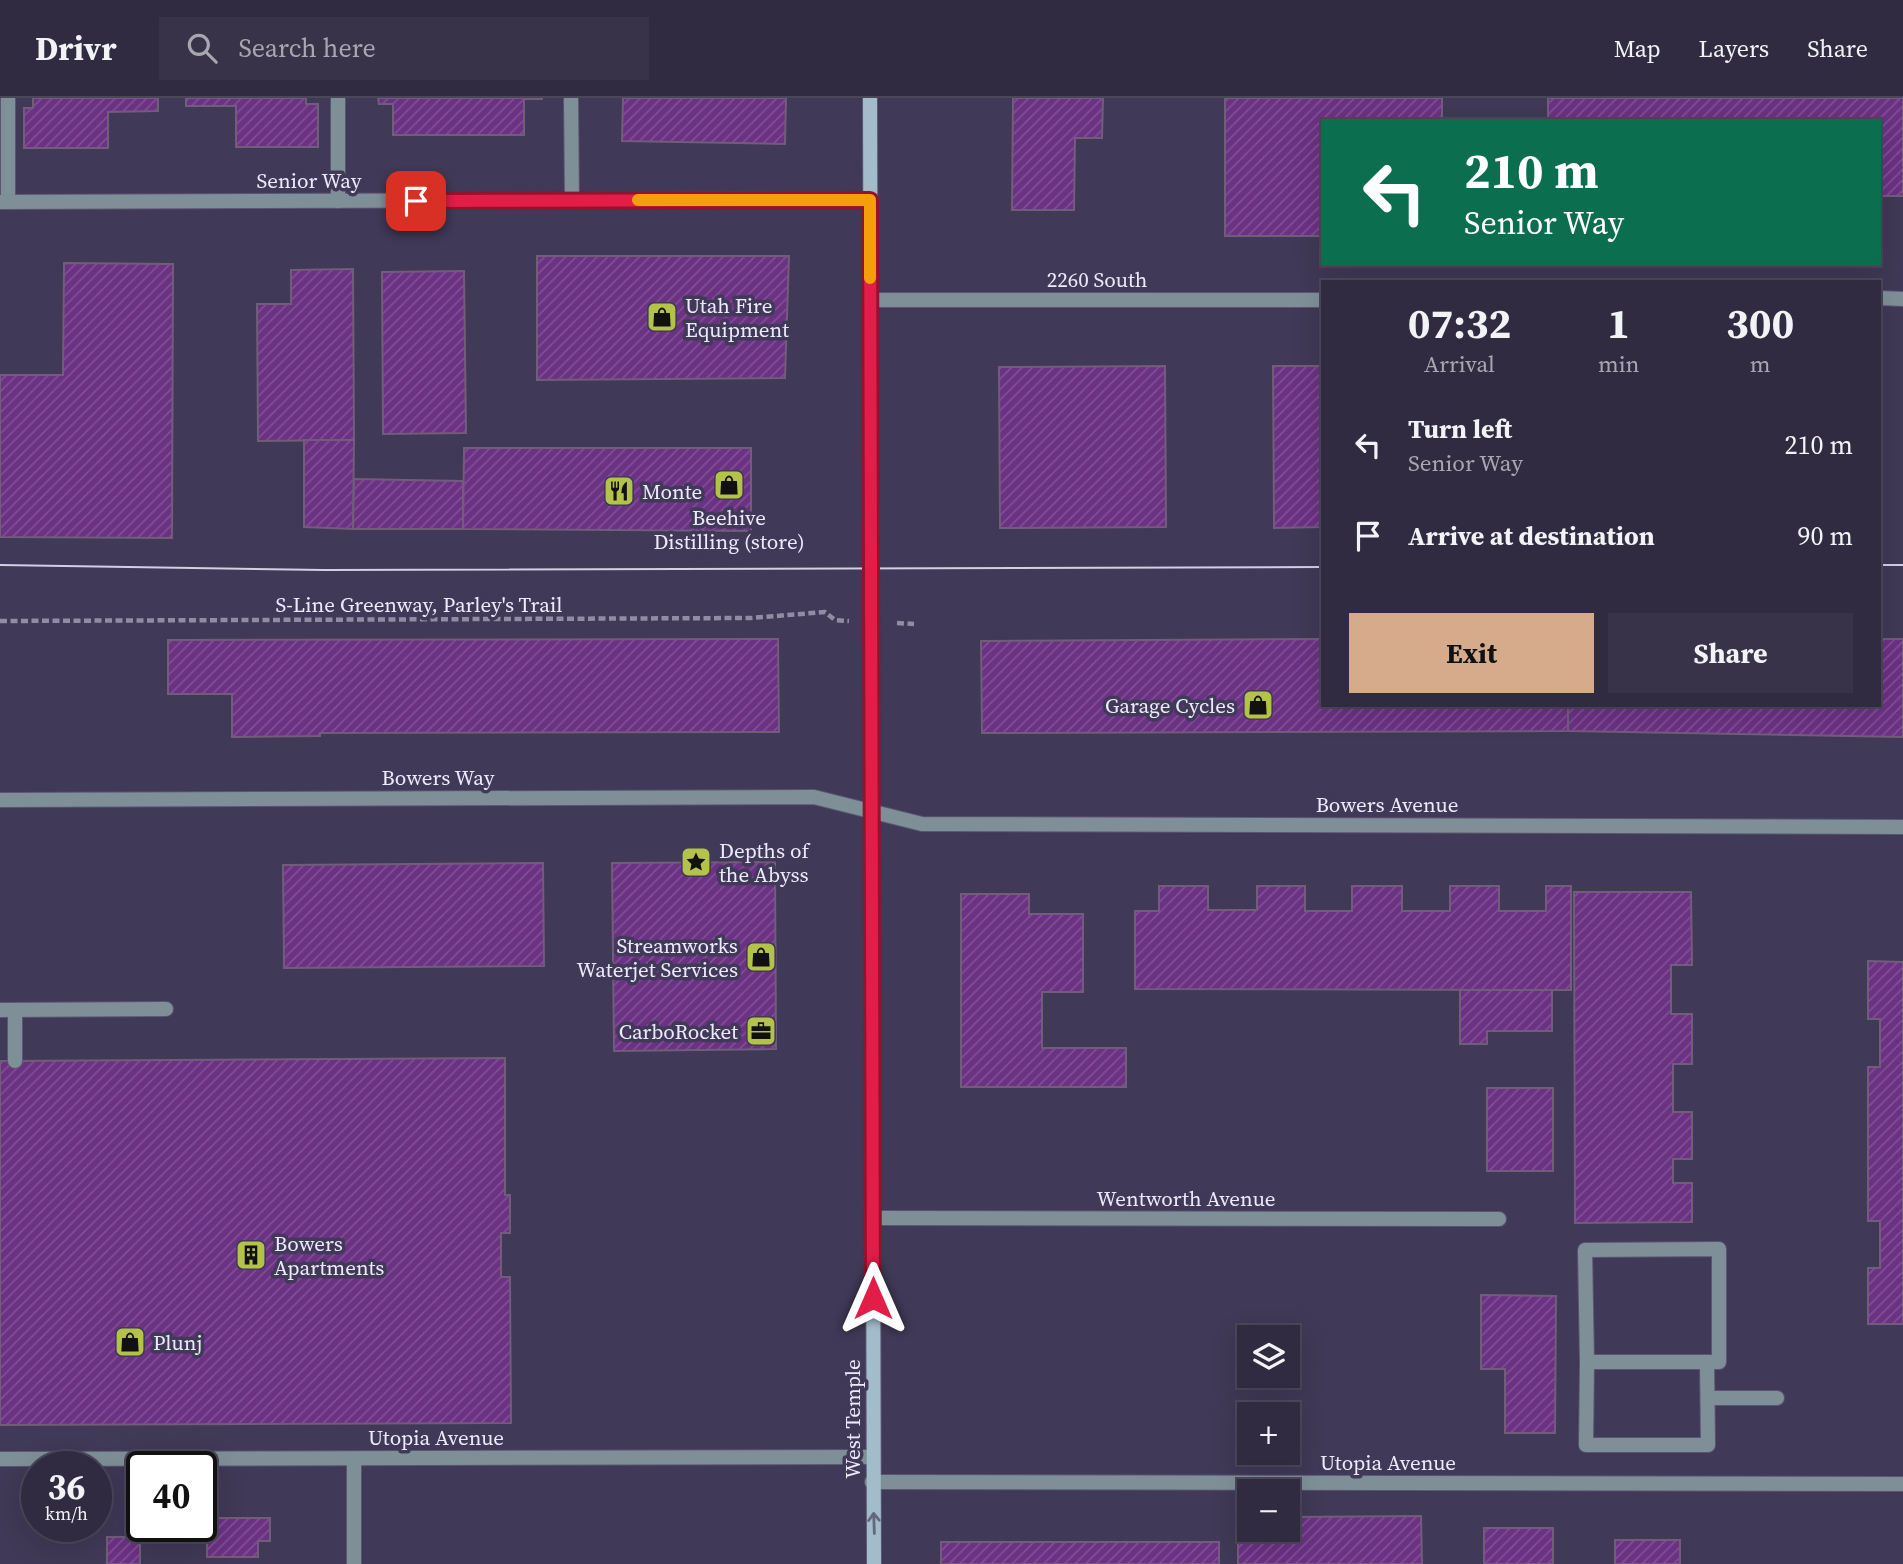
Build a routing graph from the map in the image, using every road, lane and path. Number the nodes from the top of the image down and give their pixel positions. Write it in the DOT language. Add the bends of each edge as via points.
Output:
graph roads {
  1 [pos="8,98"];
  2 [pos="338,98"];
  3 [pos="570,98"];
  4 [pos="870,98"];
  5 [pos="870,200"];
  6 [pos="338,201"];
  7 [pos="572,201"];
  8 [pos="4,202"];
  9 [pos="1881,299"];
  10 [pos="1903,299"];
  11 [pos="870,300"];
  12 [pos="1321,300"];
  13 [pos="835,620"];
  14 [pos="0,621"];
  15 [pos="0,800"];
  16 [pos="873,813"];
  17 [pos="1903,827"];
  18 [pos="166,1009"];
  19 [pos="8,1010"];
  20 [pos="15,1061"];
  21 [pos="873,1219"];
  22 [pos="1499,1219"];
  23 [pos="1587,1362"];
  24 [pos="1707,1362"];
  25 [pos="1708,1398"];
  26 [pos="1777,1398"];
  27 [pos="873,1457"];
  28 [pos="0,1459"];
  29 [pos="354,1459"];
  30 [pos="873,1482"];
  31 [pos="1903,1484"];
  32 [pos="354,1564"];
  33 [pos="874,1564"];
  1 -- 8 [label="street"];
  2 -- 6 [label="street"];
  3 -- 7 [label="street"];
  4 -- 5 [label="street, West Temple"];
  5 -- 7 [label="street, Senior Way"];
  5 -- 11 [label="street, West Temple"];
  6 -- 7 [label="street, Senior Way"];
  6 -- 8 [label="street, Senior Way"];
  9 -- 10 [label="street"];
  11 -- 12 [label="street, 2260 South"];
  11 -- 16 [label="street, West Temple"];
  13 -- 14 [label="path, S-Line Greenway, Parley's Trail" via="825,611 737,618"];
  15 -- 16 [label="street, Bowers Way" via="814,797"];
  16 -- 17 [label="street, Bowers Avenue" via="922,824"];
  16 -- 21 [label="street, West Temple"];
  18 -- 19 [label="street"];
  19 -- 20 [label="street"];
  21 -- 22 [label="street, Wentworth Avenue"];
  21 -- 27 [label="street, West Temple"];
  23 -- 24 [label="street"];
  23 -- 24 [label="street" via="1585,1250 1719,1249 1719,1362"];
  23 -- 25 [label="street" via="1586,1445 1708,1445"];
  24 -- 25 [label="street"];
  25 -- 26 [label="street"];
  27 -- 29 [label="street, Utopia Avenue"];
  27 -- 30 [label="street, West Temple"];
  28 -- 29 [label="street, Utopia Avenue"];
  29 -- 32 [label="street"];
  30 -- 31 [label="street, Utopia Avenue"];
  33 -- 30 [label="street, West Temple, one-way"];
}
